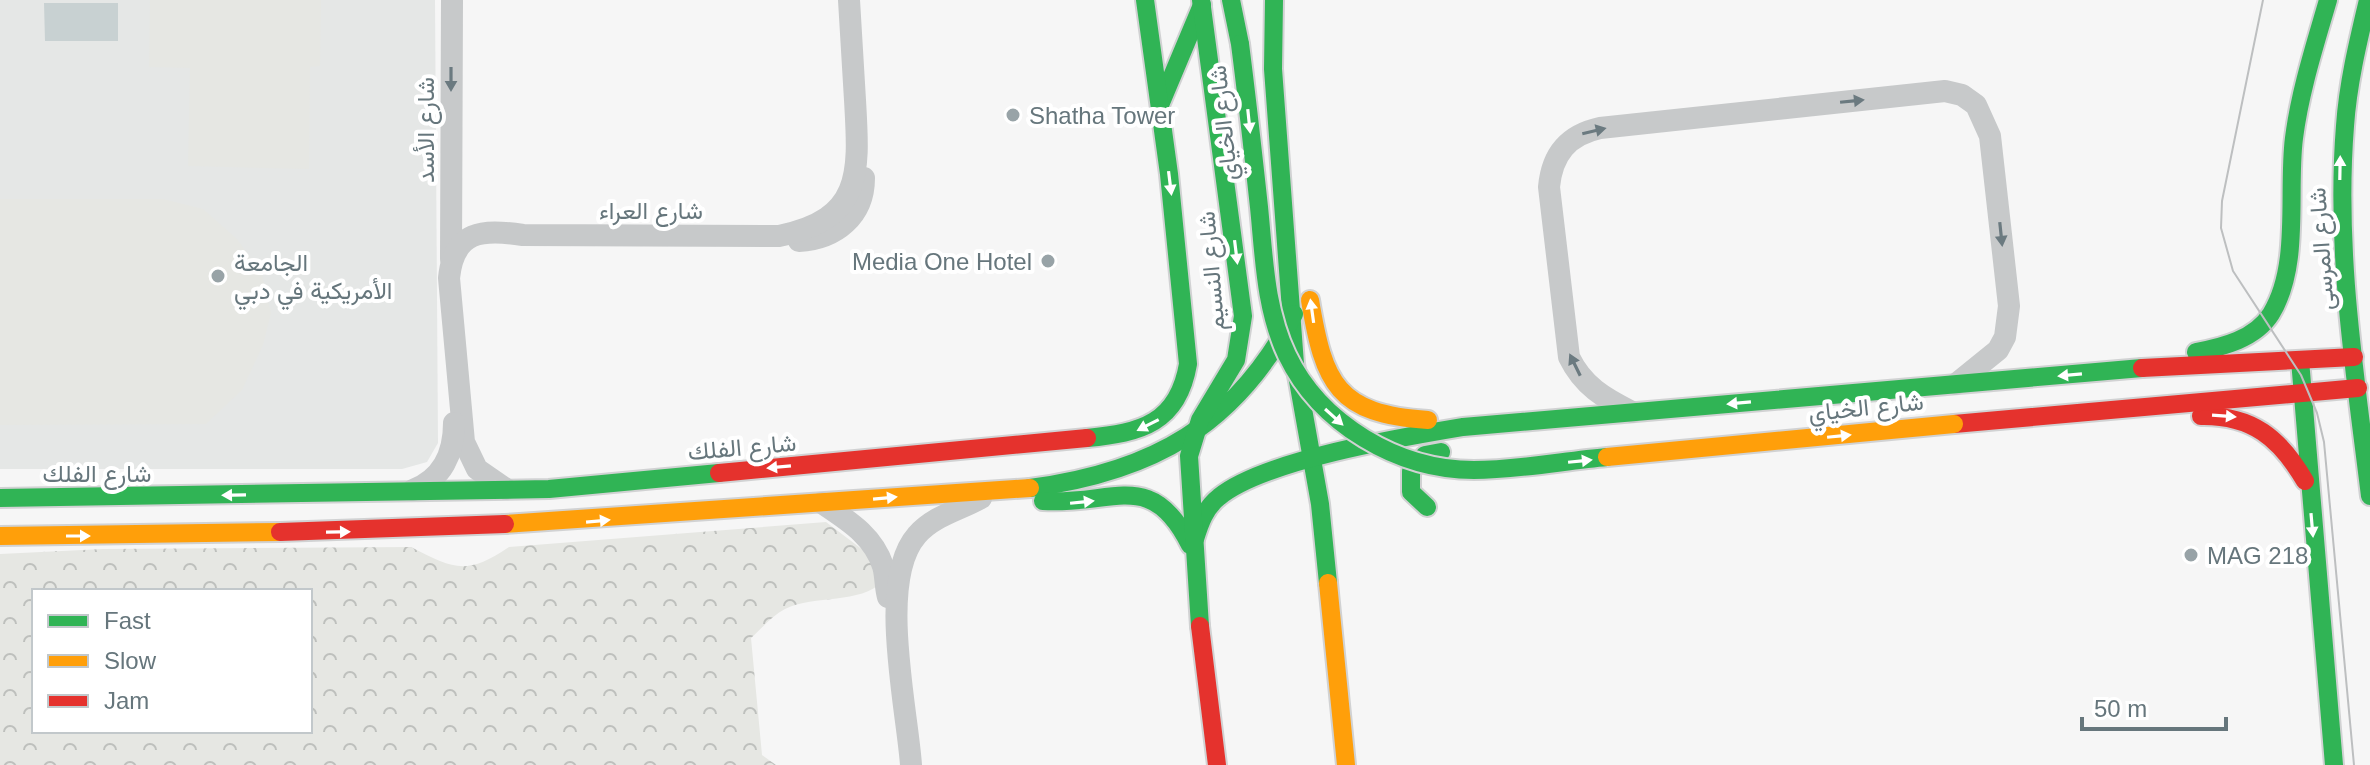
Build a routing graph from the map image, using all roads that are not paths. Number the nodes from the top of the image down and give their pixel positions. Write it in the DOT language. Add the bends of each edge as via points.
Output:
graph roads {
  1 [pos="849,0"];
  2 [pos="1145,0"];
  3 [pos="1231,0"];
  4 [pos="1242,0"];
  5 [pos="1274,0"];
  6 [pos="2328,0"];
  7 [pos="2368,0"];
  8 [pos="452,1"];
  9 [pos="1207,2"];
  10 [pos="1240,44"];
  11 [pos="1160,105"];
  12 [pos="1285,211"];
  13 [pos="523,235"];
  14 [pos="451,259"];
  15 [pos="452,311"];
  16 [pos="1294,314"];
  17 [pos="2362,356"];
  18 [pos="2300,360"];
  19 [pos="2147,368"];
  20 [pos="1955,384"];
  21 [pos="2364,387"];
  22 [pos="2301,391"];
  23 [pos="458,403"];
  24 [pos="2091,411"];
  25 [pos="1633,413"];
  26 [pos="1571,418"];
  27 [pos="1463,427"];
  28 [pos="1195,432"];
  29 [pos="1501,443"];
  30 [pos="1464,450"];
  31 [pos="1312,460"];
  32 [pos="1238,483"];
  33 [pos="2369,485"];
  34 [pos="1000,489"];
  35 [pos="2309,489"];
  36 [pos="508,490"];
  37 [pos="408,492"];
  38 [pos="0,498"];
  39 [pos="822,503"];
  40 [pos="1427,507"];
  41 [pos="0,536"];
  42 [pos="1195,539"];
  43 [pos="1195,558"];
  44 [pos="1329,589"];
  45 [pos="894,609"];
  46 [pos="911,765"];
  47 [pos="1217,765"];
  48 [pos="1346,765"];
  49 [pos="2334,765"];
  1 -- 13 [label="street, شارع العراء" via="864,190 858,208 833,234 815,240"];
  2 -- 11 [label="main road, شارع الفلك"];
  3 -- 10 [label="main road"];
  4 -- 10 [label="main road"];
  5 -- 12 [label="main road" via="1273,69"];
  6 -- 19 [label="main road" via="2294,135 2284,276 2277,302 2262,324 2241,340"];
  17 -- 7 [label="main road, شارع المرسى, one-way" via="2343,254 2340,154 2351,70"];
  8 -- 14 [label="street, شارع الأسد, one-way"];
  9 -- 11 [label="main road"];
  9 -- 28 [label="main road, شارع النسيم, one-way" via="1242,331 1230,373"];
  10 -- 24 [label="main road, شارع الخياي, one-way, bridge" via="1275,325 1304,384 1333,417 1368,443 1420,464 1474,470"];
  11 -- 36 [label="main road, شارع الفلك, one-way" via="1188,364 1178,398 1153,424 1118,435"];
  12 -- 16 [label="main road"];
  27 -- 12 [label="main road, one-way" via="1374,414 1334,383 1318,350 1300,241"];
  13 -- 14 [label="street, شارع العراء" via="478,233 461,242"];
  13 -- 15 [label="street, شارع العراء" via="478,247 466,259"];
  14 -- 15 [label="street"];
  15 -- 23 [label="street"];
  16 -- 28 [label="main road" via="1246,389"];
  16 -- 31 [label="main road" via="1297,388"];
  17 -- 18 [label="main road, شارع الخياي"];
  17 -- 21 [label="main road, شارع المرسى"];
  18 -- 19 [label="main road, شارع الخياي"];
  18 -- 22 [label="main road"];
  19 -- 20 [label="main road, شارع الخياي, one-way"];
  20 -- 25 [label="main road, شارع الخياي, one-way"];
  25 -- 20 [label="street, one-way" via="1594,391 1569,357 1549,187 1563,147 1600,128 1945,91 1976,105 1990,136 2009,306 1998,350"];
  21 -- 22 [label="main road, شارع الخياي"];
  21 -- 33 [label="main road, شارع المرسى"];
  22 -- 24 [label="main road, شارع الخياي"];
  22 -- 35 [label="main road"];
  23 -- 36 [label="street" via="464,442 477,469"];
  23 -- 37 [label="street" via="449,456 426,485"];
  24 -- 35 [label="main road, one-way" via="2135,420 2220,415 2246,419 2278,440"];
  25 -- 26 [label="main road, شارع الخياي"];
  26 -- 27 [label="main road, شارع الخياي"];
  26 -- 29 [label="main road"];
  27 -- 31 [label="main road, شارع الخياي"];
  28 -- 34 [label="main road" via="1161,453 1114,471 1055,485"];
  28 -- 42 [label="main road, شارع النسيم" via="1189,468"];
  30 -- 40 [label="main road" via="1432,453 1414,464 1411,492"];
  31 -- 32 [label="main road, شارع الخياي"];
  31 -- 44 [label="main road"];
  32 -- 42 [label="main road, شارع الخياي" via="1209,506"];
  32 -- 44 [label="main road" via="1292,487 1308,504 1319,567"];
  39 -- 34 [label="main road, one-way"];
  34 -- 43 [label="main road, one-way" via="1067,504 1132,496 1156,499 1178,516"];
  34 -- 45 [label="street" via="917,534 901,564"];
  35 -- 49 [label="main road, one-way"];
  36 -- 37 [label="main road, شارع الفلك"];
  37 -- 38 [label="main road, شارع الفلك, one-way"];
  41 -- 39 [label="main road, one-way" via="577,523"];
  39 -- 45 [label="street" via="873,545"];
  42 -- 43 [label="main road, شارع النسيم"];
  43 -- 47 [label="main road, شارع النسيم"];
  44 -- 48 [label="main road"];
  45 -- 46 [label="street"];
}
